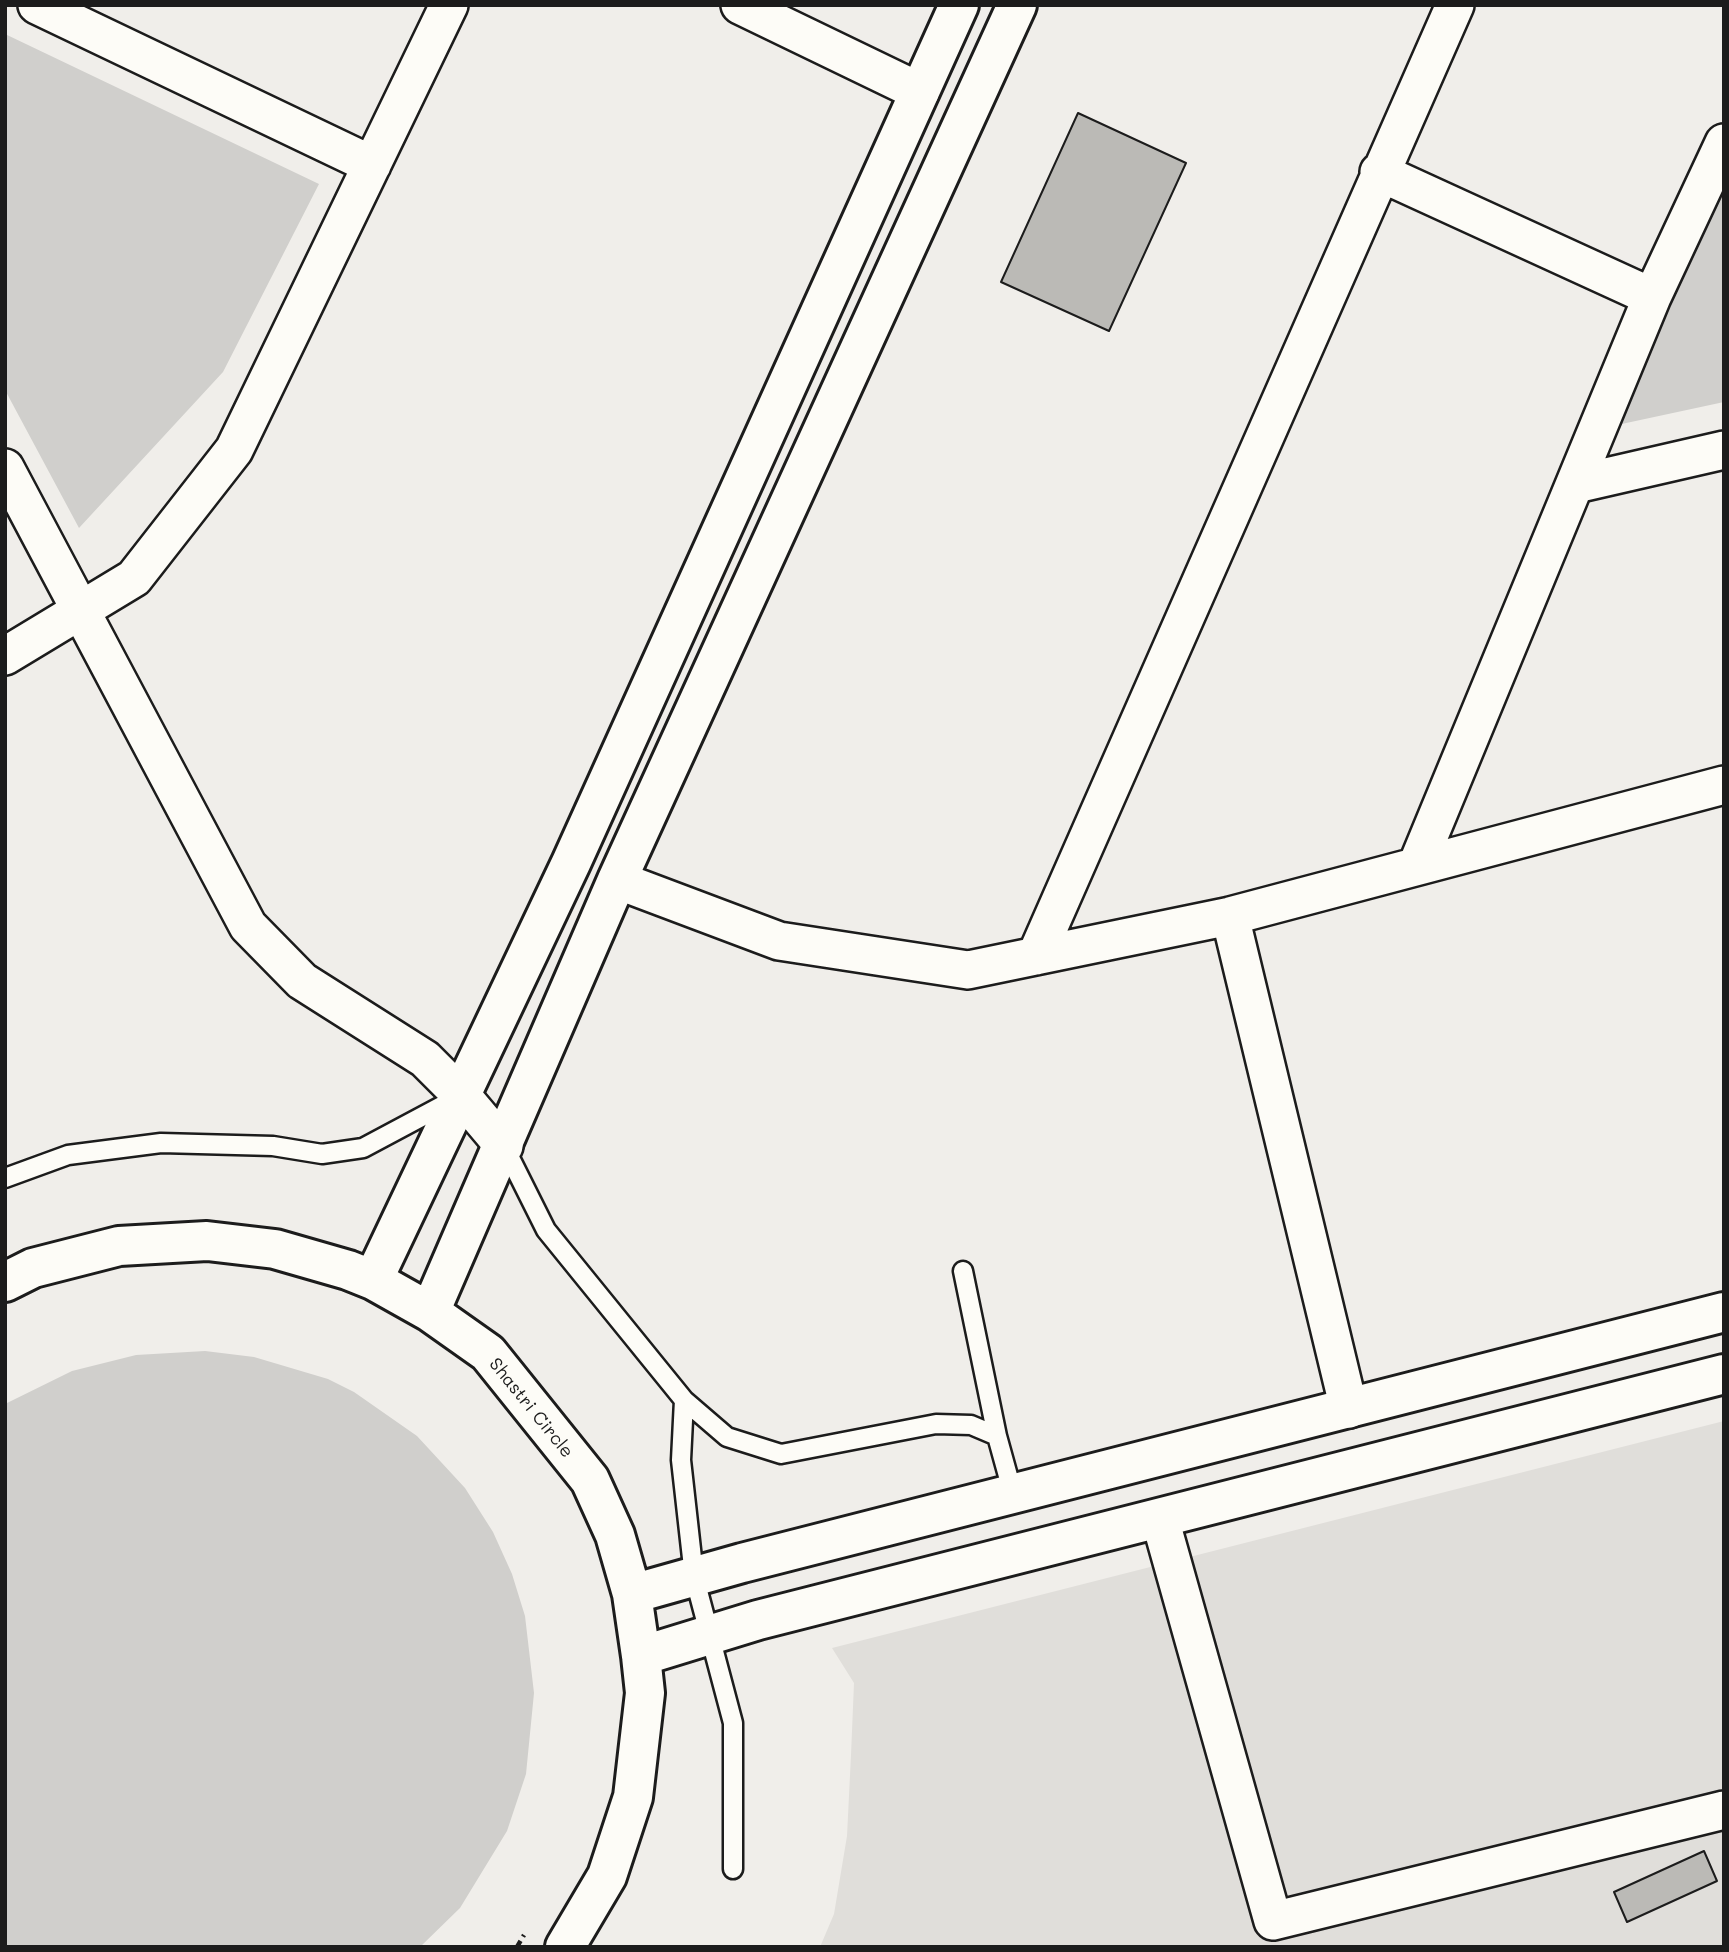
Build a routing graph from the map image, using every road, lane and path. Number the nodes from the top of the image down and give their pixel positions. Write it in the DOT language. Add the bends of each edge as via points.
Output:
graph roads {
  1 [pos="37,5"];
  2 [pos="449,5"];
  3 [pos="740,5"];
  4 [pos="959,5"];
  5 [pos="1017,5"];
  6 [pos="1455,5"];
  7 [pos="920,92"];
  8 [pos="1724,144"];
  9 [pos="372,164"];
  10 [pos="1379,172"];
  11 [pos="1652,297"];
  12 [pos="1724,450"];
  13 [pos="5,468"];
  14 [pos="1576,484"];
  15 [pos="80,610"];
  16 [pos="5,656"];
  17 [pos="1724,785"];
  18 [pos="1417,865"];
  19 [pos="617,880"];
  20 [pos="1230,916"];
  21 [pos="1036,956"];
  22 [pos="461,1096"];
  23 [pos="504,1146"];
  24 [pos="5,1178"];
  25 [pos="963,1271"];
  26 [pos="373,1280"];
  27 [pos="5,1282"];
  28 [pos="430,1312"];
  29 [pos="1724,1312"];
  30 [pos="1724,1374"];
  31 [pos="684,1400"];
  32 [pos="1349,1409"];
  33 [pos="998,1436"];
  34 [pos="1013,1494"];
  35 [pos="1160,1519"];
  36 [pos="694,1576"];
  37 [pos="632,1594"];
  38 [pos="710,1634"];
  39 [pos="641,1656"];
  40 [pos="1724,1810"];
  41 [pos="733,1869"];
  42 [pos="530,1925"];
  43 [pos="1276,1934"];
  44 [pos="517,1947"];
  45 [pos="565,1947"];
  1 -- 9 [label="street"];
  2 -- 9 [label="street"];
  3 -- 7 [label="street"];
  4 -- 7 [label="street"];
  5 -- 19 [label="street"];
  6 -- 10 [label="street"];
  7 -- 22 [label="street"];
  8 -- 11 [label="street"];
  9 -- 15 [label="street" via="234,450 134,578"];
  10 -- 11 [label="street"];
  10 -- 21 [label="street"];
  11 -- 14 [label="street"];
  12 -- 14 [label="street"];
  13 -- 15 [label="street"];
  14 -- 18 [label="street"];
  15 -- 16 [label="street"];
  15 -- 22 [label="street" via="248,926 302,981 425,1059"];
  17 -- 18 [label="street"];
  18 -- 20 [label="street"];
  19 -- 21 [label="street" via="779,941 968,970"];
  19 -- 23 [label="street"];
  20 -- 21 [label="street"];
  20 -- 32 [label="street"];
  22 -- 23 [label="street"];
  22 -- 24 [label="lane" via="363,1147 322,1154 273,1146 161,1143 68,1155"];
  22 -- 26 [label="street"];
  23 -- 28 [label="street"];
  23 -- 31 [label="lane" via="546,1230"];
  25 -- 33 [label="lane"];
  26 -- 27 [label="street, Shastri Circle" via="275,1249 207,1241 119,1246 33,1268"];
  26 -- 28 [label="street, Shastri Circle"];
  28 -- 37 [label="street, Shastri Circle" via="488,1353 590,1480 615,1535"];
  29 -- 32 [label="street"];
  30 -- 35 [label="street"];
  31 -- 33 [label="lane" via="727,1437 781,1454 936,1424 971,1424"];
  31 -- 36 [label="lane" via="681,1460"];
  32 -- 34 [label="street"];
  33 -- 34 [label="lane"];
  34 -- 36 [label="street"];
  35 -- 38 [label="street"];
  35 -- 43 [label="street"];
  36 -- 37 [label="street"];
  36 -- 38 [label="lane"];
  37 -- 39 [label="street, Shastri Circle"];
  38 -- 39 [label="street"];
  38 -- 41 [label="lane" via="733,1723"];
  39 -- 45 [label="street, Shastri Circle" via="645,1693 633,1797 607,1876"];
  40 -- 43 [label="street"];
  42 -- 44 [label="path"];
}
